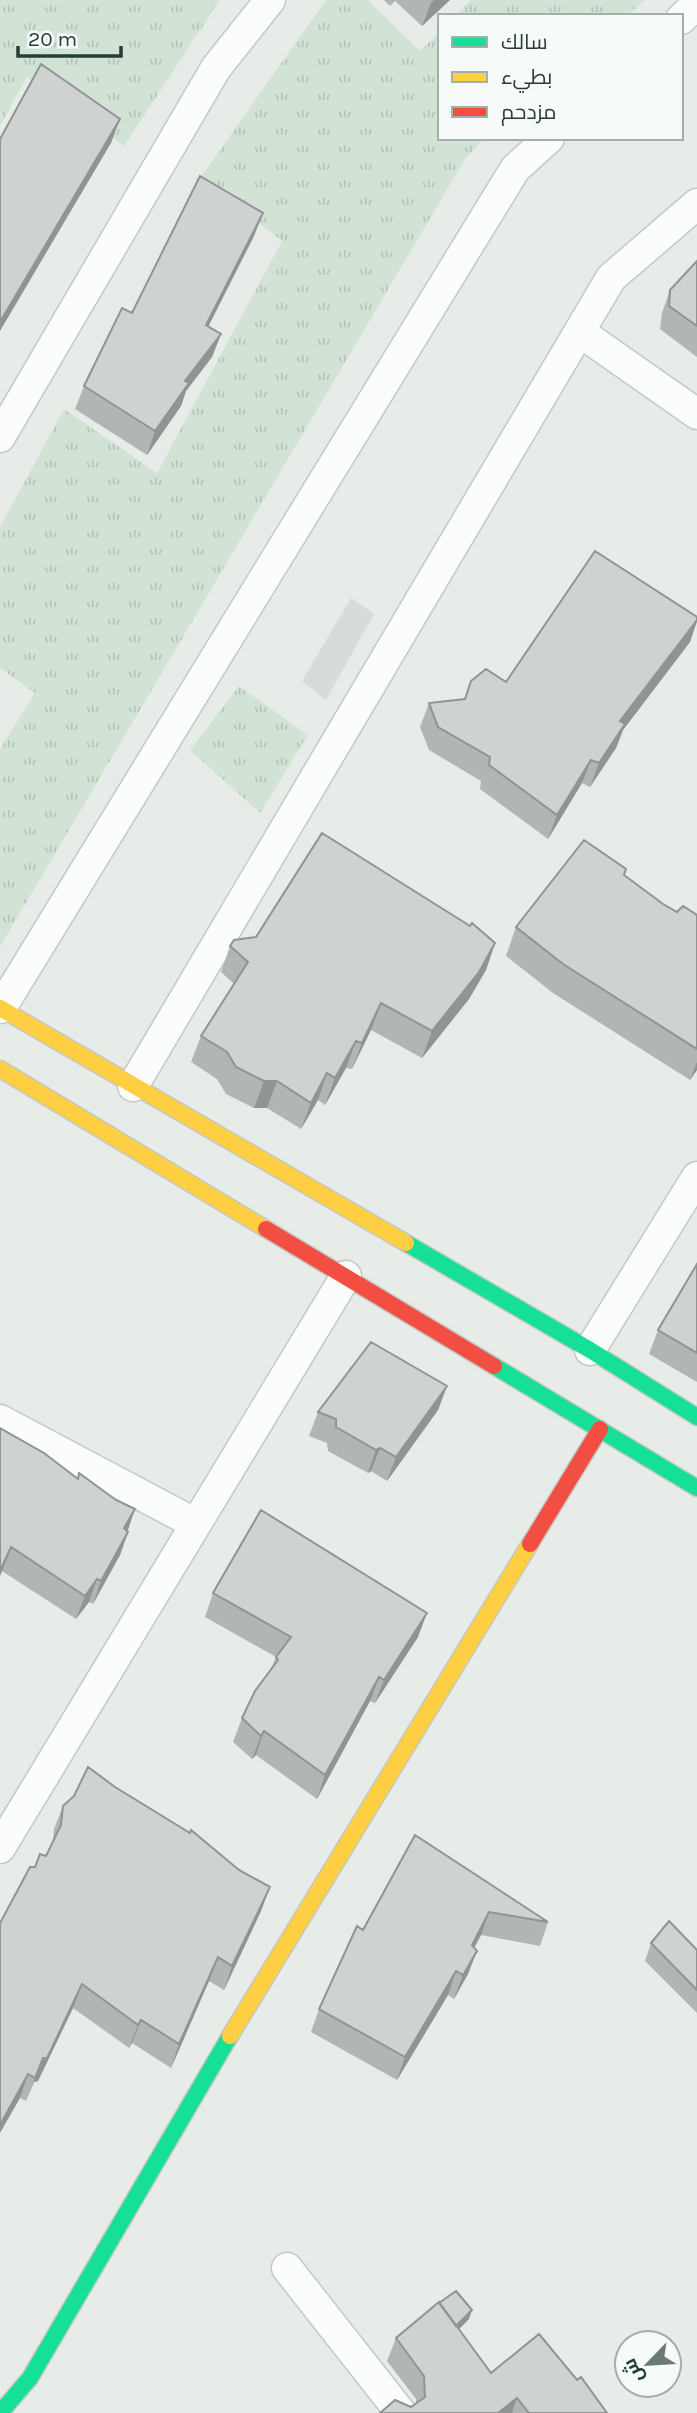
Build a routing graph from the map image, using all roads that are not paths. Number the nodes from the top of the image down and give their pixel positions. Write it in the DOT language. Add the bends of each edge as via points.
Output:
graph roads {
  1 [pos="270,0"];
  2 [pos="697,4"];
  3 [pos="683,17"];
  4 [pos="547,140"];
  5 [pos="697,204"];
  6 [pos="580,332"];
  7 [pos="697,414"];
  8 [pos="0,437"];
  9 [pos="1,1008"];
  10 [pos="0,1069"];
  11 [pos="133,1086"];
  12 [pos="697,1177"];
  13 [pos="346,1276"];
  14 [pos="590,1350"];
  15 [pos="697,1417"];
  16 [pos="0,1420"];
  17 [pos="600,1429"];
  18 [pos="697,1488"];
  19 [pos="196,1524"];
  20 [pos="0,1848"];
  21 [pos="287,2268"];
  22 [pos="0,2413"];
  23 [pos="401,2413"];
  1 -- 8 [label="street" via="216,68"];
  2 -- 3 [label="street"];
  4 -- 9 [label="street" via="515,169"];
  5 -- 6 [label="street" via="611,278"];
  6 -- 7 [label="street"];
  6 -- 11 [label="street"];
  9 -- 11 [label="street"];
  10 -- 13 [label="street"];
  11 -- 14 [label="street"];
  12 -- 14 [label="street"];
  13 -- 17 [label="street"];
  13 -- 19 [label="street"];
  14 -- 15 [label="street"];
  16 -- 19 [label="street"];
  17 -- 18 [label="street"];
  17 -- 22 [label="street" via="232,2033 30,2378"];
  19 -- 20 [label="street"];
  21 -- 23 [label="street"];
}
